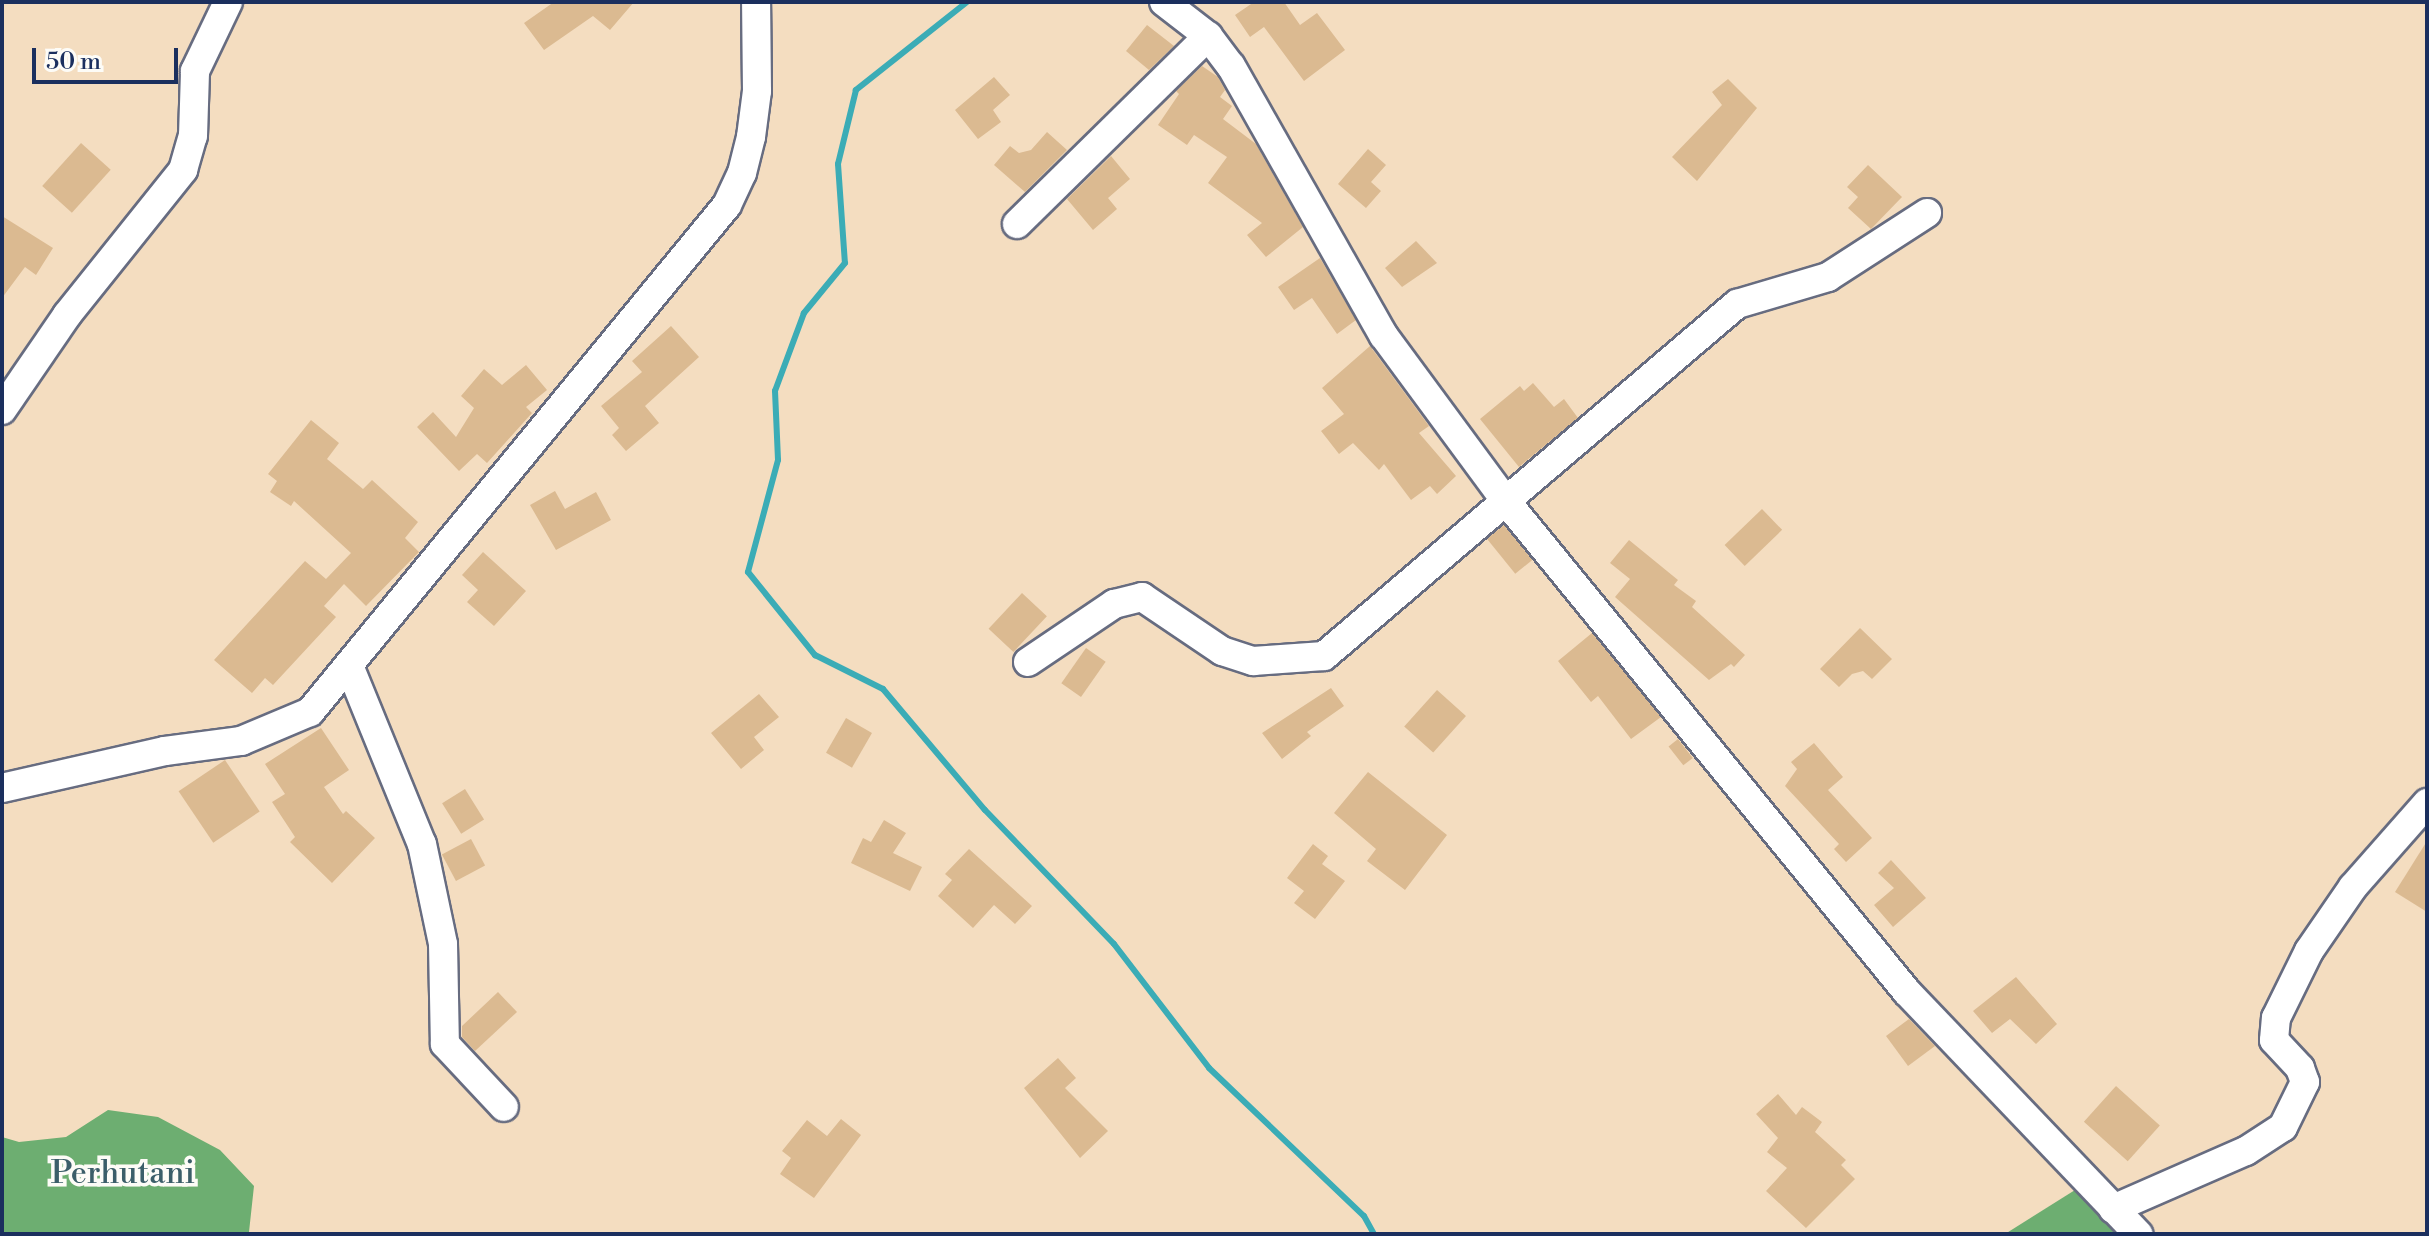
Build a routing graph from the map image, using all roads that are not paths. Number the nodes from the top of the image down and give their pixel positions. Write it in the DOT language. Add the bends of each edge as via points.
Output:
graph roads {
  1 [pos="228,2"];
  2 [pos="756,2"];
  3 [pos="1164,2"];
  4 [pos="1208,36"];
  5 [pos="1927,213"];
  6 [pos="1017,224"];
  7 [pos="2,410"];
  8 [pos="1505,500"];
  9 [pos="1028,662"];
  10 [pos="350,668"];
  11 [pos="2,788"];
  12 [pos="2427,803"];
  13 [pos="504,1107"];
  14 [pos="2113,1209"];
  15 [pos="2138,1234"];
  1 -- 7 [label="street" via="195,71 193,136 183,170 67,315"];
  2 -- 10 [label="street" via="751,137 727,205"];
  3 -- 4 [label="street"];
  4 -- 6 [label="street"];
  4 -- 8 [label="street" via="1231,66 1384,336"];
  5 -- 8 [label="street" via="1828,277 1737,304"];
  8 -- 9 [label="street" via="1324,656 1291,661 1237,656 1142,597 1114,604"];
  8 -- 14 [label="street" via="1907,992"];
  10 -- 11 [label="street" via="310,712 281,728"];
  10 -- 13 [label="street" via="422,844 443,944 445,1044"];
  12 -- 14 [label="street" via="2353,887 2309,951 2276,1018 2274,1040 2300,1068 2305,1082 2283,1127 2246,1151"];
  14 -- 15 [label="street"];
}
